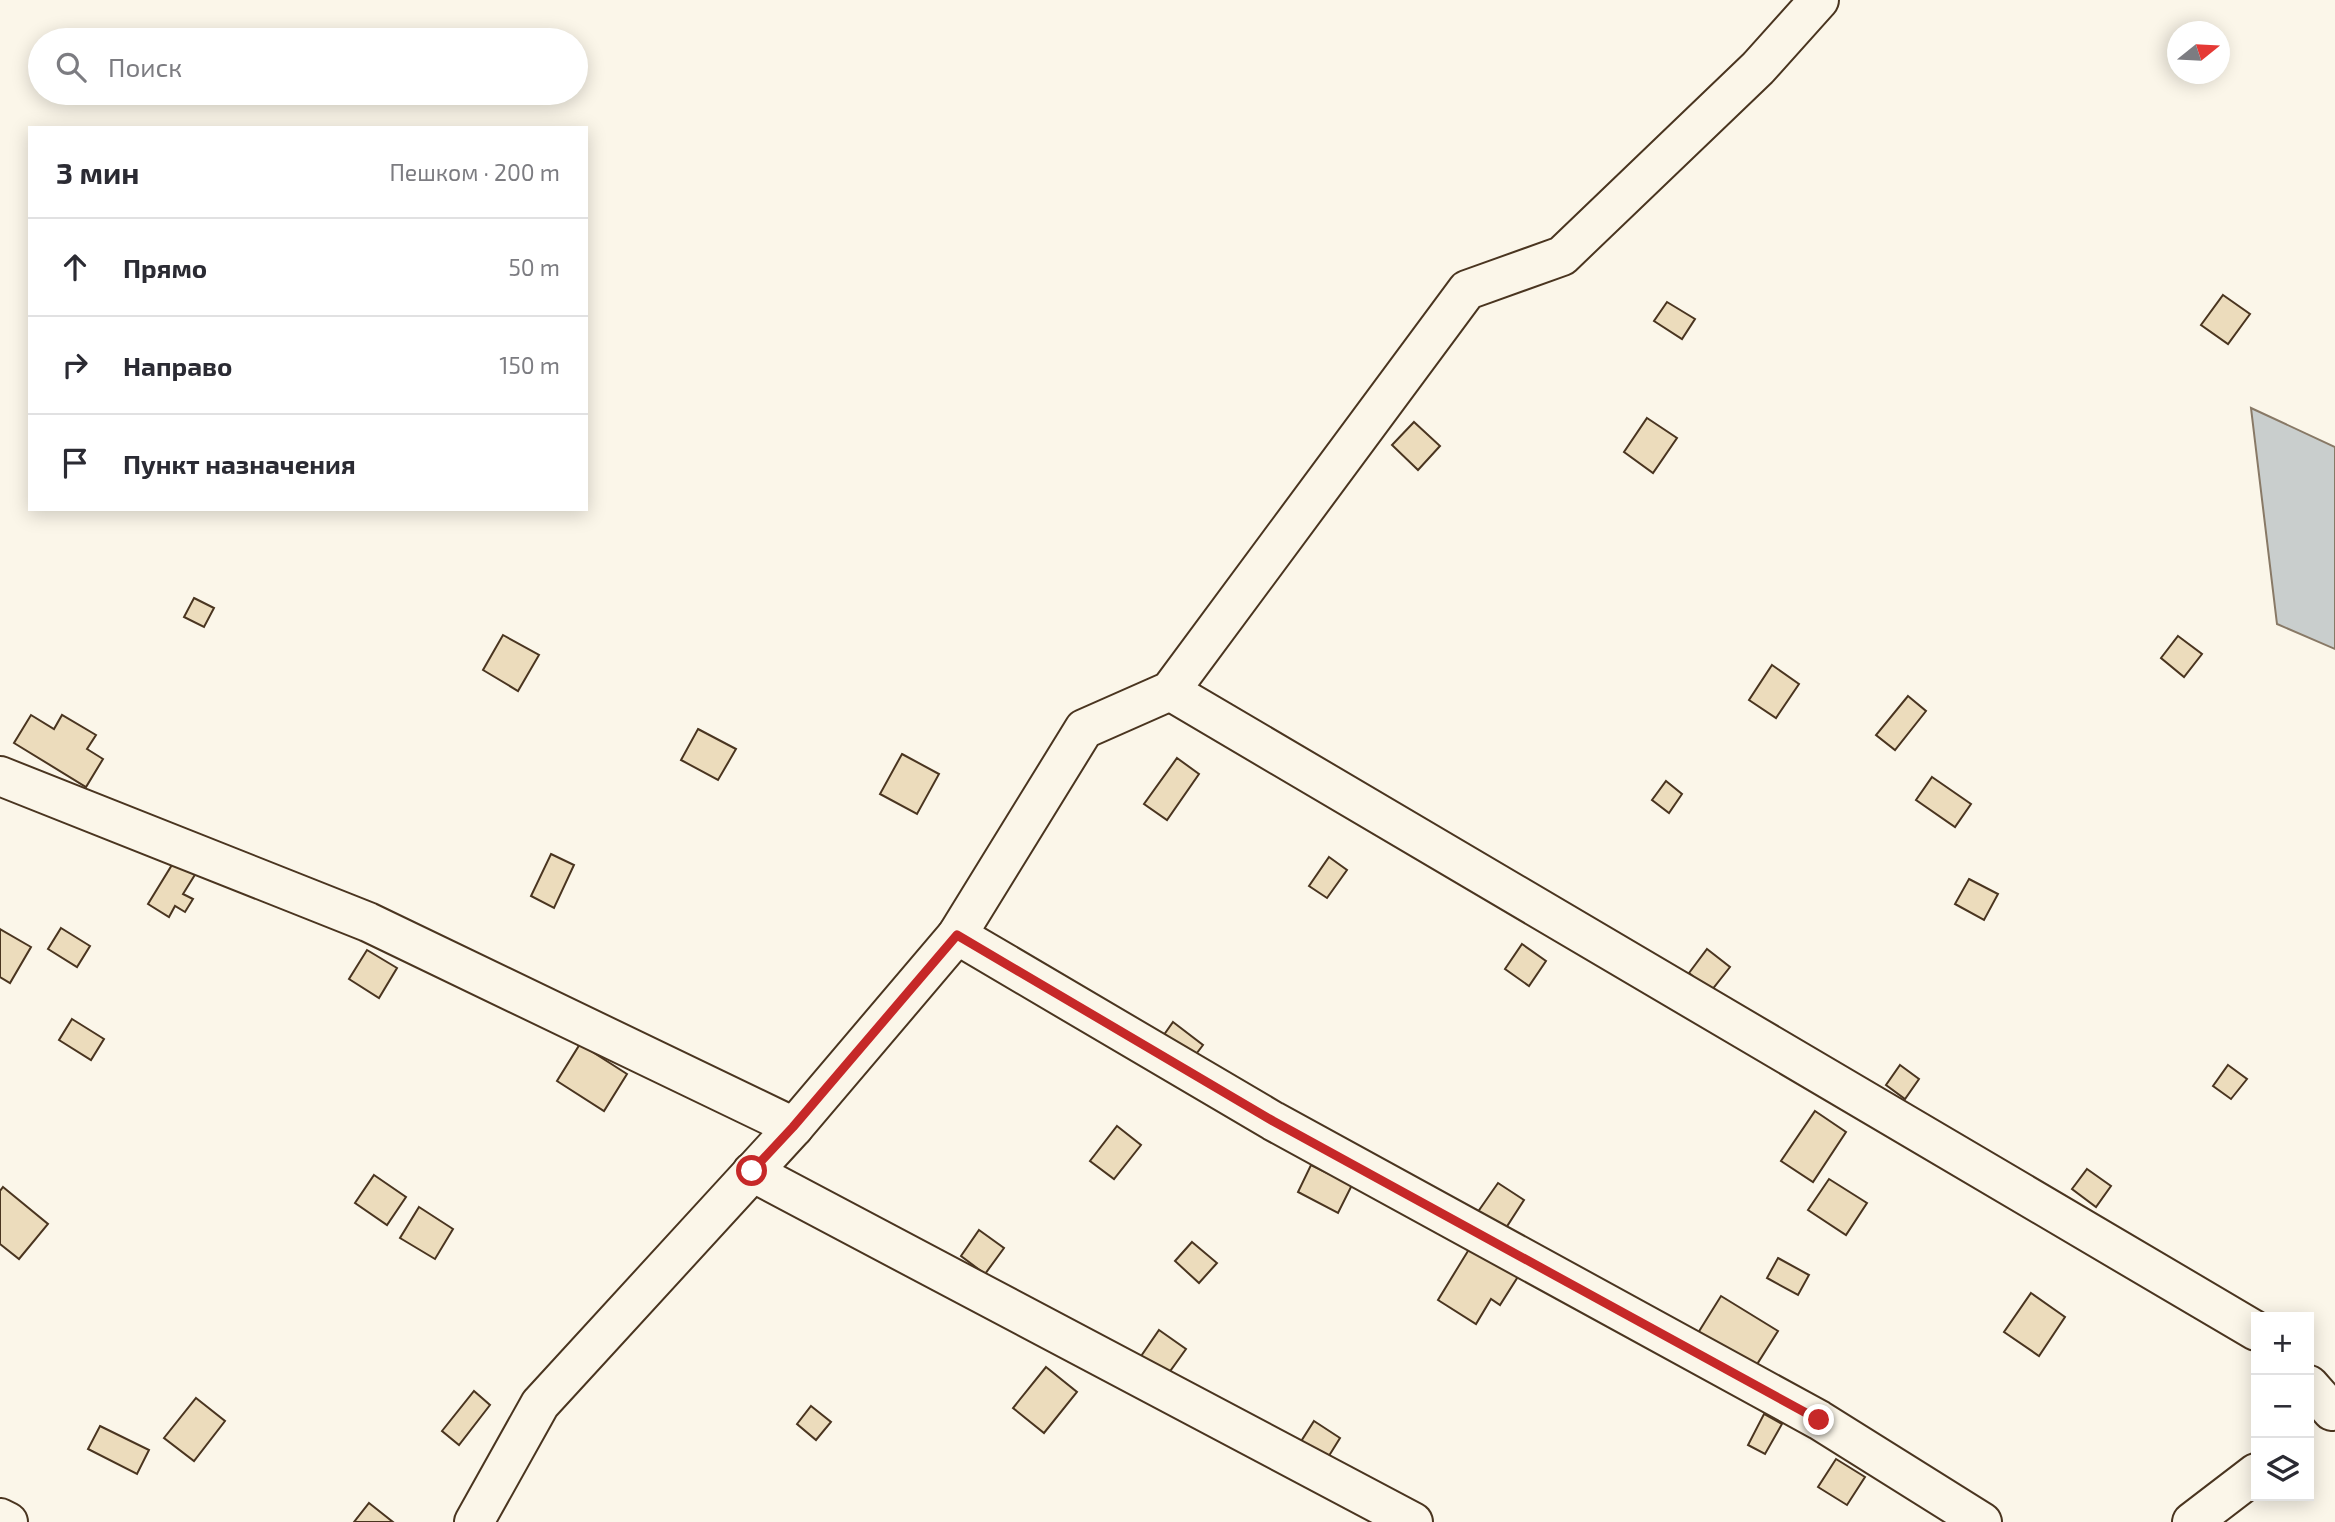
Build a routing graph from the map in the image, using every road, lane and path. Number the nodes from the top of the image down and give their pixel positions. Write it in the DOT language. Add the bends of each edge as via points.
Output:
graph roads {
  1 [pos="1819,0"];
  2 [pos="1170,691"];
  3 [pos="0,776"];
  4 [pos="957,935"];
  5 [pos="793,1127"];
  6 [pos="752,1171"];
  7 [pos="2251,1328"];
  8 [pos="2251,1477"];
  9 [pos="0,1518"];
  10 [pos="8,1522"];
  11 [pos="474,1522"];
  12 [pos="1413,1522"];
  13 [pos="1982,1522"];
  14 [pos="2192,1522"];
  1 -- 2 [label="lane" via="1758,68 1562,257 1466,290"];
  2 -- 4 [label="lane" via="1084,729"];
  2 -- 7 [label="lane"];
  3 -- 5 [label="lane" via="368,922"];
  4 -- 5 [label="lane"];
  4 -- 13 [label="lane" via="1273,1121 1819,1420"];
  5 -- 6 [label="lane"];
  6 -- 11 [label="lane" via="540,1404"];
  6 -- 12 [label="lane"];
  8 -- 14 [label="lane"];
  9 -- 10 [label="lane"];
}
